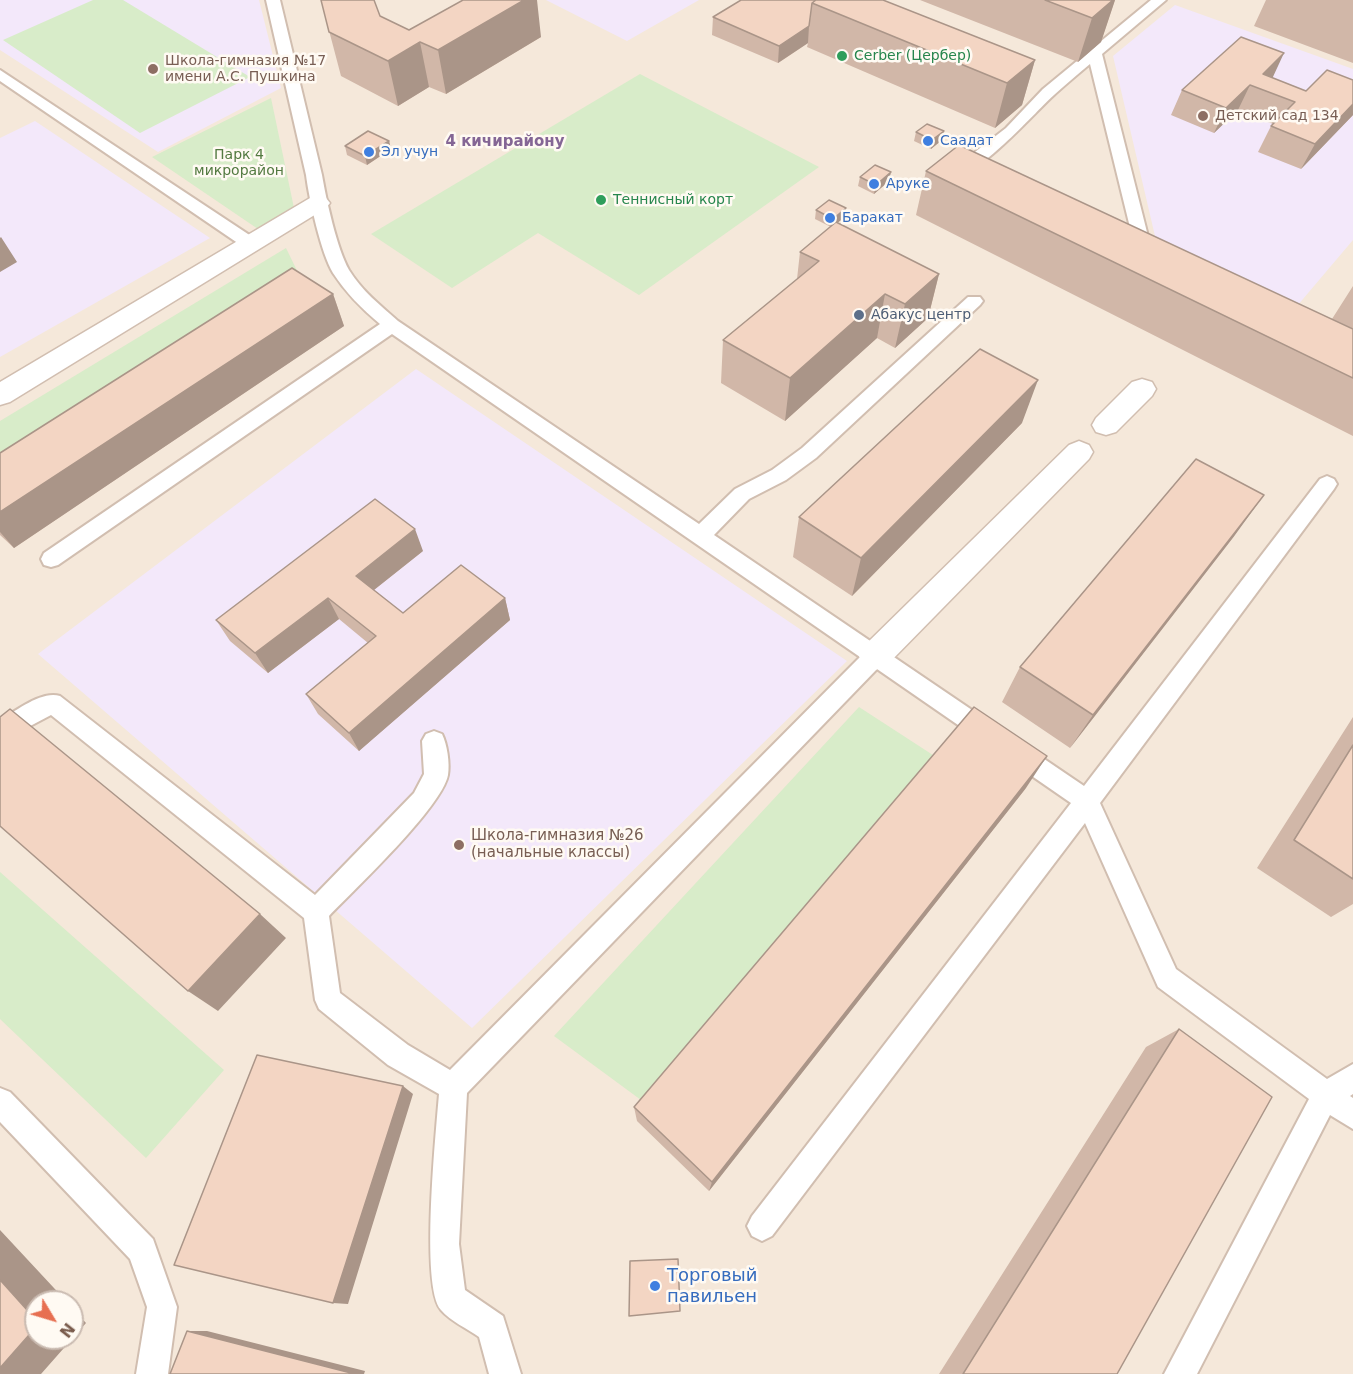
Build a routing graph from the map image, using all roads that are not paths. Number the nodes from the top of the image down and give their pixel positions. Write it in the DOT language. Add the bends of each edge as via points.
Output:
graph roads {
  1 [pos="273,0"];
  2 [pos="1159,0"];
  3 [pos="1100,25"];
  4 [pos="1122,33"];
  5 [pos="1095,54"];
  6 [pos="0,74"];
  7 [pos="959,172"];
  8 [pos="318,203"];
  9 [pos="251,244"];
  10 [pos="1148,264"];
  11 [pos="974,301"];
  12 [pos="392,325"];
  13 [pos="1142,389"];
  14 [pos="0,395"];
  15 [pos="1106,425"];
  16 [pos="1079,452"];
  17 [pos="1327,484"];
  18 [pos="699,537"];
  19 [pos="51,559"];
  20 [pos="875,656"];
  21 [pos="0,732"];
  22 [pos="434,741"];
  23 [pos="1087,801"];
  24 [pos="316,912"];
  25 [pos="1353,1078"];
  26 [pos="453,1087"];
  27 [pos="1326,1095"];
  28 [pos="0,1102"];
  29 [pos="1353,1115"];
  30 [pos="762,1226"];
  31 [pos="152,1374"];
  32 [pos="505,1374"];
  33 [pos="1180,1374"];
  1 -- 8 [label="lane"];
  2 -- 4 [label="lane"];
  3 -- 4 [label="lane"];
  4 -- 5 [label="lane"];
  5 -- 7 [label="lane" via="1043,90 1011,131"];
  5 -- 10 [label="lane"];
  6 -- 9 [label="lane"];
  8 -- 9 [label="street"];
  8 -- 12 [label="lane" via="340,270 362,299"];
  9 -- 14 [label="street"];
  11 -- 18 [label="lane" via="809,453 779,475 742,494"];
  12 -- 18 [label="lane"];
  12 -- 19 [label="lane"];
  13 -- 15 [label="street"];
  16 -- 20 [label="street"];
  17 -- 23 [label="lane"];
  18 -- 20 [label="lane"];
  20 -- 23 [label="lane"];
  20 -- 26 [label="lane"];
  21 -- 24 [label="lane" via="52,703"];
  22 -- 24 [label="lane" via="436,775 422,801"];
  23 -- 27 [label="lane" via="1167,978"];
  23 -- 30 [label="lane"];
  24 -- 26 [label="lane" via="328,1000 398,1055"];
  25 -- 27 [label="lane"];
  26 -- 32 [label="lane" via="444,1244 452,1299 492,1327"];
  27 -- 29 [label="lane"];
  27 -- 33 [label="lane"];
  28 -- 31 [label="lane" via="142,1250 162,1307"];
}
